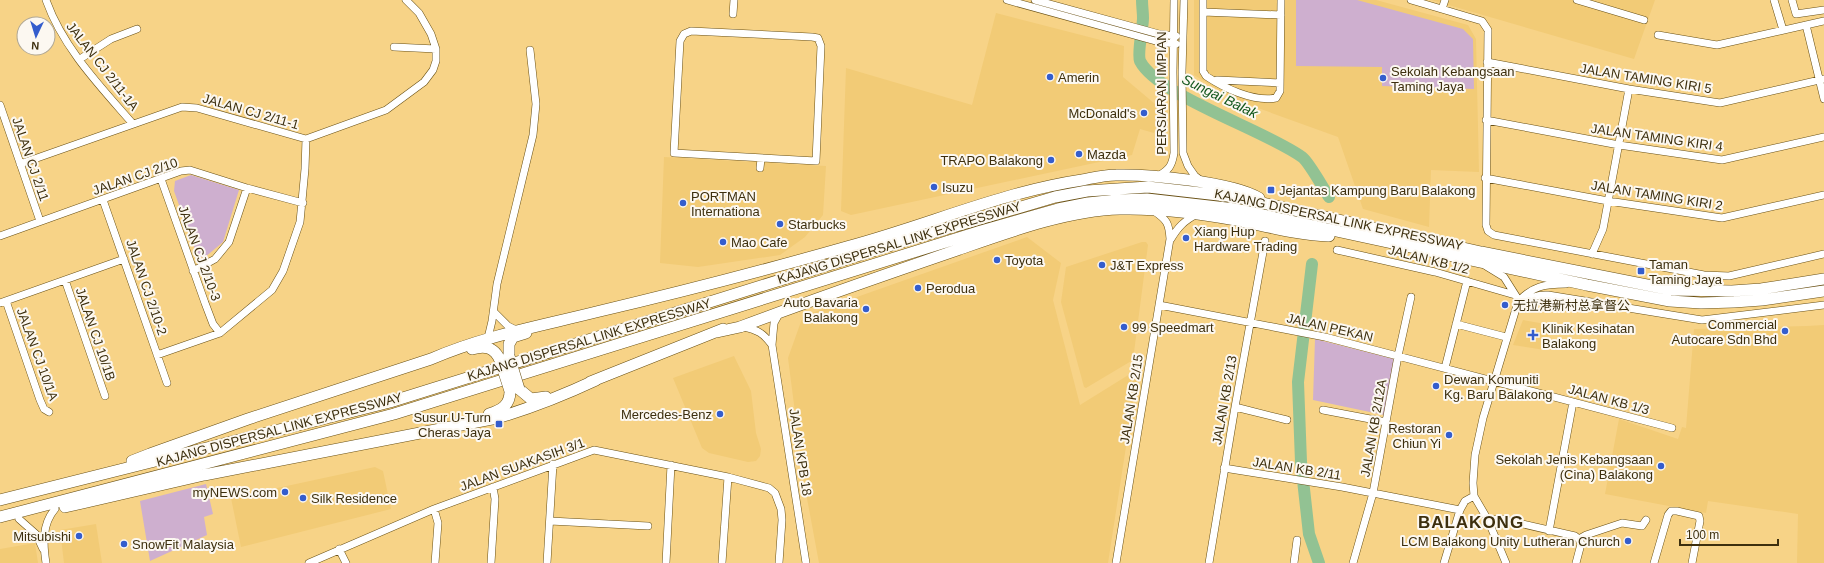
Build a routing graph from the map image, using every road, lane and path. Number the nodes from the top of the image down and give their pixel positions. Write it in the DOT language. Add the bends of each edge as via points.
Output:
graph roads {
  1 [pos="46,0"];
  2 [pos="406,0"];
  3 [pos="734,0"];
  4 [pos="1007,0"];
  5 [pos="1034,0"];
  6 [pos="1174,0"];
  7 [pos="1184,0"];
  8 [pos="1202,0"];
  9 [pos="1281,0"];
  10 [pos="1410,0"];
  11 [pos="1444,0"];
  12 [pos="1577,0"];
  13 [pos="1774,0"];
  14 [pos="1792,0"];
  15 [pos="1442,9"];
  16 [pos="1824,10"];
  17 [pos="1202,12"];
  18 [pos="733,14"];
  19 [pos="1281,15"];
  20 [pos="1644,20"];
  21 [pos="1824,21"];
  22 [pos="1806,25"];
  23 [pos="1123,28"];
  24 [pos="137,29"];
  25 [pos="1783,30"];
  26 [pos="1173,36"];
  27 [pos="1182,36"];
  28 [pos="1658,36"];
  29 [pos="1173,44"];
  30 [pos="1182,44"];
  31 [pos="394,47"];
  32 [pos="436,49"];
  33 [pos="530,50"];
  34 [pos="80,59"];
  35 [pos="1487,62"];
  36 [pos="1822,79"];
  37 [pos="1212,80"];
  38 [pos="1280,83"];
  39 [pos="1629,89"];
  40 [pos="1824,99"];
  41 [pos="0,105"];
  42 [pos="1486,120"];
  43 [pos="133,124"];
  44 [pos="1824,137"];
  45 [pos="306,139"];
  46 [pos="1619,145"];
  47 [pos="738,158"];
  48 [pos="761,159"];
  49 [pos="20,164"];
  50 [pos="737,166"];
  51 [pos="760,168"];
  52 [pos="1155,177"];
  53 [pos="1485,178"];
  54 [pos="161,179"];
  55 [pos="1204,183"];
  56 [pos="246,188"];
  57 [pos="1824,195"];
  58 [pos="103,200"];
  59 [pos="1608,201"];
  60 [pos="303,203"];
  61 [pos="1270,204"];
  62 [pos="1151,209"];
  63 [pos="1197,214"];
  64 [pos="40,221"];
  65 [pos="0,236"];
  66 [pos="1360,236"];
  67 [pos="1170,239"];
  68 [pos="1265,241"];
  69 [pos="1337,250"];
  70 [pos="1592,254"];
  71 [pos="1824,254"];
  72 [pos="124,259"];
  73 [pos="1480,263"];
  74 [pos="867,266"];
  75 [pos="193,270"];
  76 [pos="65,280"];
  77 [pos="1824,280"];
  78 [pos="1467,281"];
  79 [pos="1587,285"];
  80 [pos="1824,291"];
  81 [pos="1411,297"];
  82 [pos="1517,301"];
  83 [pos="3,302"];
  84 [pos="1159,305"];
  85 [pos="1824,305"];
  86 [pos="494,312"];
  87 [pos="780,312"];
  88 [pos="565,319"];
  89 [pos="1250,321"];
  90 [pos="1456,324"];
  91 [pos="740,327"];
  92 [pos="516,330"];
  93 [pos="717,332"];
  94 [pos="220,333"];
  95 [pos="1506,337"];
  96 [pos="488,338"];
  97 [pos="772,345"];
  98 [pos="157,355"];
  99 [pos="1398,356"];
  100 [pos="504,358"];
  101 [pos="431,359"];
  102 [pos="1445,368"];
  103 [pos="596,380"];
  104 [pos="1494,381"];
  105 [pos="167,383"];
  106 [pos="515,390"];
  107 [pos="105,396"];
  108 [pos="1573,402"];
  109 [pos="1235,407"];
  110 [pos="1323,410"];
  111 [pos="49,412"];
  112 [pos="1287,420"];
  113 [pos="1386,422"];
  114 [pos="441,428"];
  115 [pos="1672,428"];
  116 [pos="553,464"];
  117 [pos="671,465"];
  118 [pos="1224,468"];
  119 [pos="104,474"];
  120 [pos="728,477"];
  121 [pos="493,487"];
  122 [pos="1373,493"];
  123 [pos="1474,496"];
  124 [pos="0,500"];
  125 [pos="434,509"];
  126 [pos="55,510"];
  127 [pos="1460,510"];
  128 [pos="0,516"];
  129 [pos="20,519"];
  130 [pos="550,520"];
  131 [pos="1488,520"];
  132 [pos="1646,520"];
  133 [pos="0,524"];
  134 [pos="648,526"];
  135 [pos="1549,531"];
  136 [pos="1297,540"];
  137 [pos="1580,541"];
  138 [pos="340,549"];
  139 [pos="44,551"];
  140 [pos="46,563"];
  141 [pos="309,563"];
  142 [pos="346,563"];
  143 [pos="435,563"];
  144 [pos="491,563"];
  145 [pos="547,563"];
  146 [pos="666,563"];
  147 [pos="722,563"];
  148 [pos="779,563"];
  149 [pos="806,563"];
  150 [pos="1116,563"];
  151 [pos="1209,563"];
  152 [pos="1294,563"];
  153 [pos="1353,563"];
  154 [pos="1444,563"];
  155 [pos="1506,563"];
  156 [pos="1576,563"];
  157 [pos="1654,563"];
  158 [pos="1692,563"];
  1 -- 34 [label="street, JALAN CJ 2/11-1A" via="62,36"];
  2 -- 32 [label="street, JALAN CJ 2/11-1" via="426,24"];
  3 -- 18 [label="street"];
  4 -- 23 [label="street"];
  5 -- 23 [label="street"];
  6 -- 26 [label="street, PERSIARAN IMPIAN"];
  7 -- 27 [label="street, PERSIARAN IMPIAN"];
  8 -- 17 [label="street"];
  9 -- 19 [label="street"];
  10 -- 15 [label="street"];
  11 -- 15 [label="street"];
  12 -- 20 [label="street"];
  13 -- 25 [label="street"];
  14 -- 16 [label="street" via="1796,14"];
  15 -- 35 [label="street" via="1482,21 1488,30"];
  17 -- 19 [label="street"];
  17 -- 37 [label="street" via="1203,71"];
  19 -- 38 [label="street"];
  21 -- 22 [label="street"];
  22 -- 25 [label="street"];
  22 -- 36 [label="street"];
  23 -- 26 [label="street"];
  23 -- 29 [label="street" via="1159,42"];
  24 -- 34 [label="street" via="111,39"];
  25 -- 28 [label="street" via="1717,45"];
  26 -- 27 [label="street"];
  26 -- 29 [label="street, PERSIARAN IMPIAN"];
  27 -- 30 [label="street, PERSIARAN IMPIAN"];
  29 -- 30 [label="street"];
  29 -- 52 [label="street, PERSIARAN IMPIAN" via="1174,154 1172,165 1167,171"];
  30 -- 55 [label="street, PERSIARAN IMPIAN" via="1183,153 1188,166"];
  31 -- 32 [label="street"];
  32 -- 45 [label="street, JALAN CJ 2/11-1" via="433,70 424,82 386,110"];
  33 -- 86 [label="street" via="535,80 535,120 497,284"];
  34 -- 43 [label="street, JALAN CJ 2/11-1A"];
  35 -- 39 [label="street, JALAN TAMING KIRI 5"];
  35 -- 42 [label="street"];
  36 -- 39 [label="street, JALAN TAMING KIRI 5" via="1720,103"];
  36 -- 40 [label="street"];
  37 -- 38 [label="street"];
  37 -- 38 [label="street" via="1267,100 1276,98 1280,91"];
  39 -- 46 [label="street"];
  41 -- 49 [label="street, JALAN CJ 2/11"];
  42 -- 46 [label="street, JALAN TAMING KIRI 4"];
  42 -- 53 [label="street"];
  43 -- 45 [label="street, JALAN CJ 2/11-1" via="182,107 189,107"];
  43 -- 49 [label="street, JALAN CJ 2/11-1"];
  44 -- 46 [label="street, JALAN TAMING KIRI 4" via="1722,160"];
  45 -- 60 [label="street"];
  46 -- 59 [label="street"];
  47 -- 48 [label="street"];
  47 -- 48 [label="street" via="674,154 680,41 684,34 691,31 818,38 821,46 816,161"];
  47 -- 50 [label="street"];
  48 -- 51 [label="street"];
  49 -- 64 [label="street, JALAN CJ 2/11"];
  52 -- 55 [label="highway"];
  52 -- 88 [label="highway" via="1115,175 1051,184 853,246"];
  53 -- 59 [label="street, JALAN TAMING KIRI 2"];
  53 -- 70 [label="street" via="1488,231 1494,235"];
  54 -- 56 [label="street, JALAN CJ 2/10" via="190,170"];
  54 -- 58 [label="street, JALAN CJ 2/10"];
  54 -- 75 [label="street, JALAN CJ 2/10-3"];
  55 -- 61 [label="highway" via="1234,187"];
  56 -- 60 [label="street, JALAN CJ 2/10"];
  56 -- 75 [label="street" via="229,242 215,259"];
  57 -- 59 [label="street, JALAN TAMING KIRI 2" via="1722,218"];
  58 -- 64 [label="street, JALAN CJ 2/10"];
  58 -- 72 [label="street, JALAN CJ 2/10-2"];
  59 -- 70 [label="street" via="1603,229"];
  60 -- 94 [label="street" via="300,222 277,283"];
  61 -- 77 [label="highway, KAJANG DISPERSAL LINK EXPRESSWAY" via="1481,252 1672,290 1732,291"];
  61 -- 119 [label="highway, KAJANG DISPERSAL LINK EXPRESSWAY" via="1148,187 1087,190 1055,197 908,240 390,402"];
  62 -- 63 [label="highway"];
  62 -- 67 [label="street, JALAN KB 2/15" via="1169,225"];
  62 -- 87 [label="highway" via="1091,212 1026,228 926,260"];
  63 -- 66 [label="highway" via="1322,236"];
  63 -- 67 [label="street, JALAN KB 2/15" via="1185,220"];
  64 -- 65 [label="street, JALAN CJ 2/10"];
  66 -- 73 [label="highway, KAJANG DISPERSAL LINK EXPRESSWAY"];
  66 -- 74 [label="highway, KAJANG DISPERSAL LINK EXPRESSWAY" via="1235,209 1147,199 1117,200 1058,209"];
  67 -- 84 [label="street, JALAN KB 2/15"];
  68 -- 89 [label="street, JALAN KB 2/13"];
  69 -- 78 [label="street, JALAN KB 1/2"];
  70 -- 71 [label="street" via="1720,276"];
  72 -- 76 [label="street"];
  72 -- 98 [label="street, JALAN CJ 2/10-2"];
  73 -- 79 [label="highway, KAJANG DISPERSAL LINK EXPRESSWAY"];
  73 -- 82 [label="street" via="1504,277"];
  74 -- 93 [label="highway" via="852,278"];
  74 -- 128 [label="highway, KAJANG DISPERSAL LINK EXPRESSWAY" via="394,414"];
  75 -- 94 [label="street, JALAN CJ 2/10-3" via="213,324"];
  76 -- 83 [label="street"];
  76 -- 107 [label="street, JALAN CJ 10/1B"];
  78 -- 82 [label="street, JALAN KB 1/2"];
  78 -- 90 [label="street"];
  79 -- 80 [label="highway, KAJANG DISPERSAL LINK EXPRESSWAY" via="1650,298 1701,303 1762,300"];
  79 -- 82 [label="street" via="1556,284 1536,288"];
  81 -- 99 [label="street, JALAN KB 2/12A"];
  82 -- 85 [label="street" via="1540,294 1702,320"];
  82 -- 95 [label="street"];
  83 -- 111 [label="street, JALAN CJ 10/1A" via="40,400 44,409"];
  84 -- 89 [label="street, JALAN PEKAN"];
  84 -- 150 [label="street, JALAN KB 2/15"];
  86 -- 92 [label="street"];
  86 -- 96 [label="street"];
  87 -- 91 [label="highway"];
  87 -- 97 [label="street, JALAN KPB 18" via="774,323"];
  88 -- 92 [label="highway"];
  88 -- 100 [label="highway" via="513,337"];
  89 -- 99 [label="street, JALAN PEKAN"];
  89 -- 109 [label="street, JALAN KB 2/13"];
  90 -- 95 [label="street"];
  90 -- 102 [label="street"];
  91 -- 93 [label="highway"];
  91 -- 97 [label="street" via="756,330"];
  92 -- 96 [label="highway"];
  93 -- 103 [label="highway"];
  94 -- 98 [label="street"];
  95 -- 104 [label="street"];
  96 -- 101 [label="highway"];
  97 -- 149 [label="street, JALAN KPB 18"];
  98 -- 105 [label="street, JALAN CJ 2/10-2"];
  99 -- 102 [label="street, JALAN PEKAN"];
  99 -- 113 [label="street, JALAN KB 2/12A"];
  100 -- 101 [label="highway" via="491,348 481,346"];
  100 -- 106 [label="highway, bridge"];
  101 -- 119 [label="highway" via="164,449"];
  102 -- 104 [label="street, JALAN PEKAN"];
  103 -- 106 [label="highway" via="541,398 531,399"];
  103 -- 114 [label="highway" via="522,411"];
  104 -- 108 [label="street, JALAN KB 1/3"];
  104 -- 123 [label="street" via="1475,455"];
  106 -- 114 [label="highway" via="500,410"];
  108 -- 115 [label="street, JALAN KB 1/3"];
  108 -- 135 [label="street"];
  109 -- 112 [label="street"];
  109 -- 118 [label="street, JALAN KB 2/13"];
  110 -- 113 [label="street"];
  113 -- 122 [label="street, JALAN KB 2/12A"];
  114 -- 126 [label="highway" via="204,475"];
  116 -- 117 [label="street, JALAN SUAKASIH 3/1" via="594,450"];
  116 -- 121 [label="street, JALAN SUAKASIH 3/1"];
  116 -- 130 [label="street"];
  117 -- 120 [label="street, JALAN SUAKASIH 3/1"];
  117 -- 146 [label="street"];
  118 -- 122 [label="street, JALAN KB 2/11"];
  118 -- 151 [label="street, JALAN KB 2/13"];
  119 -- 124 [label="highway, KAJANG DISPERSAL LINK EXPRESSWAY"];
  120 -- 147 [label="street"];
  120 -- 148 [label="street, JALAN SUAKASIH 3/1" via="761,485 775,493 782,520"];
  121 -- 125 [label="street, JALAN SUAKASIH 3/1"];
  121 -- 144 [label="street" via="495,499"];
  122 -- 127 [label="street, JALAN KB 2/11"];
  122 -- 153 [label="street, JALAN KB 2/12A"];
  123 -- 127 [label="street" via="1465,501"];
  123 -- 131 [label="street"];
  125 -- 138 [label="street, JALAN SUAKASIH 3/1"];
  125 -- 143 [label="street" via="438,523"];
  126 -- 129 [label="highway"];
  126 -- 139 [label="street" via="48,518"];
  127 -- 154 [label="street"];
  129 -- 133 [label="highway"];
  129 -- 139 [label="street" via="36,534"];
  130 -- 134 [label="street"];
  130 -- 145 [label="street"];
  131 -- 135 [label="street" via="1501,519"];
  131 -- 155 [label="street"];
  132 -- 137 [label="street" via="1642,526 1622,523 1586,535"];
  135 -- 137 [label="street" via="1575,536"];
  136 -- 152 [label="street"];
  137 -- 156 [label="street"];
  138 -- 141 [label="street, JALAN SUAKASIH 3/1"];
  138 -- 142 [label="street"];
  139 -- 140 [label="street"];
  157 -- 158 [label="street" via="1670,511 1699,516"];
}
